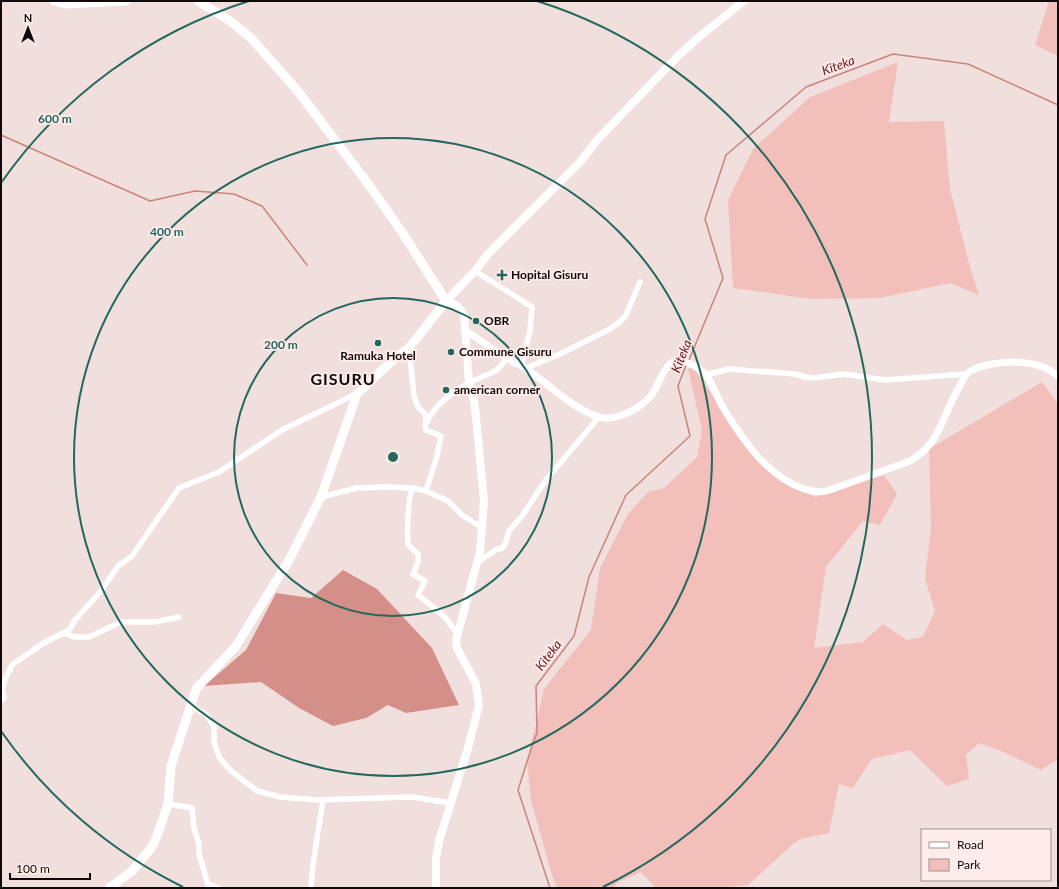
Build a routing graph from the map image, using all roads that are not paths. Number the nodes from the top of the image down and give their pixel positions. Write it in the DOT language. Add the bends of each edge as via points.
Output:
graph roads {
  1 [pos="54,1"];
  2 [pos="126,1"];
  3 [pos="198,1"];
  4 [pos="744,1"];
  5 [pos="475,271"];
  6 [pos="640,282"];
  7 [pos="446,301"];
  8 [pos="464,329"];
  9 [pos="409,348"];
  10 [pos="508,359"];
  11 [pos="523,367"];
  12 [pos="966,374"];
  13 [pos="706,375"];
  14 [pos="1058,376"];
  15 [pos="469,382"];
  16 [pos="357,394"];
  17 [pos="598,418"];
  18 [pos="425,426"];
  19 [pos="412,488"];
  20 [pos="426,491"];
  21 [pos="321,497"];
  22 [pos="482,527"];
  23 [pos="478,562"];
  24 [pos="179,617"];
  25 [pos="64,633"];
  26 [pos="457,633"];
  27 [pos="1,701"];
  28 [pos="192,704"];
  29 [pos="323,800"];
  30 [pos="168,804"];
  31 [pos="452,804"];
  32 [pos="208,886"];
  33 [pos="109,888"];
  34 [pos="219,888"];
  35 [pos="311,888"];
  36 [pos="436,888"];
  1 -- 2 [label="main road" via="65,4"];
  3 -- 7 [label="main road" via="251,38 297,90 370,185"];
  4 -- 5 [label="main road" via="678,56 608,128 582,161 488,254"];
  5 -- 7 [label="main road"];
  5 -- 11 [label="street" via="532,307"];
  6 -- 11 [label="street" via="626,315 610,329 560,354"];
  7 -- 8 [label="main road" via="462,310"];
  7 -- 9 [label="main road"];
  8 -- 10 [label="street"];
  8 -- 15 [label="main road"];
  9 -- 16 [label="main road" via="394,358"];
  9 -- 18 [label="street" via="414,396 418,407 425,414"];
  10 -- 11 [label="street"];
  10 -- 15 [label="street" via="496,371"];
  11 -- 17 [label="street" via="566,399"];
  12 -- 13 [label="street" via="884,380 844,374 806,377 728,369"];
  12 -- 13 [label="street" via="936,436 921,455 827,491 814,492 784,479 763,462 736,428"];
  12 -- 14 [label="street" via="982,366 1021,362 1036,364"];
  13 -- 17 [label="street" via="688,362 674,361 665,369 650,398 622,415"];
  15 -- 18 [label="street" via="443,400"];
  15 -- 22 [label="main road" via="475,406 484,501"];
  16 -- 21 [label="main road"];
  16 -- 25 [label="street" via="282,430 219,472 178,488 132,556 118,566 101,591"];
  17 -- 23 [label="street" via="544,481 522,516 509,531 505,545"];
  18 -- 20 [label="street" via="426,430 441,436"];
  19 -- 20 [label="street"];
  19 -- 21 [label="street" via="357,488"];
  19 -- 26 [label="street" via="408,503 408,545 418,554 413,574 425,581 418,595 444,616"];
  20 -- 22 [label="street" via="448,501 462,515"];
  21 -- 28 [label="main road" via="289,560 245,634 198,686"];
  22 -- 23 [label="main road"];
  23 -- 26 [label="main road"];
  24 -- 25 [label="street" via="155,622 121,622 89,637 74,637"];
  25 -- 27 [label="street" via="42,644 12,665 5,680 2,690 4,698"];
  26 -- 31 [label="main road" via="457,648 476,684 479,705"];
  28 -- 29 [label="street" via="206,714 214,726 214,742 219,757 230,770 257,791 281,797"];
  28 -- 30 [label="main road" via="171,766"];
  29 -- 31 [label="street" via="412,797"];
  29 -- 35 [label="street"];
  30 -- 32 [label="street" via="192,808 199,854"];
  30 -- 33 [label="main road" via="152,847 132,871"];
  31 -- 36 [label="main road" via="439,841"];
  32 -- 34 [label="street"];
}
